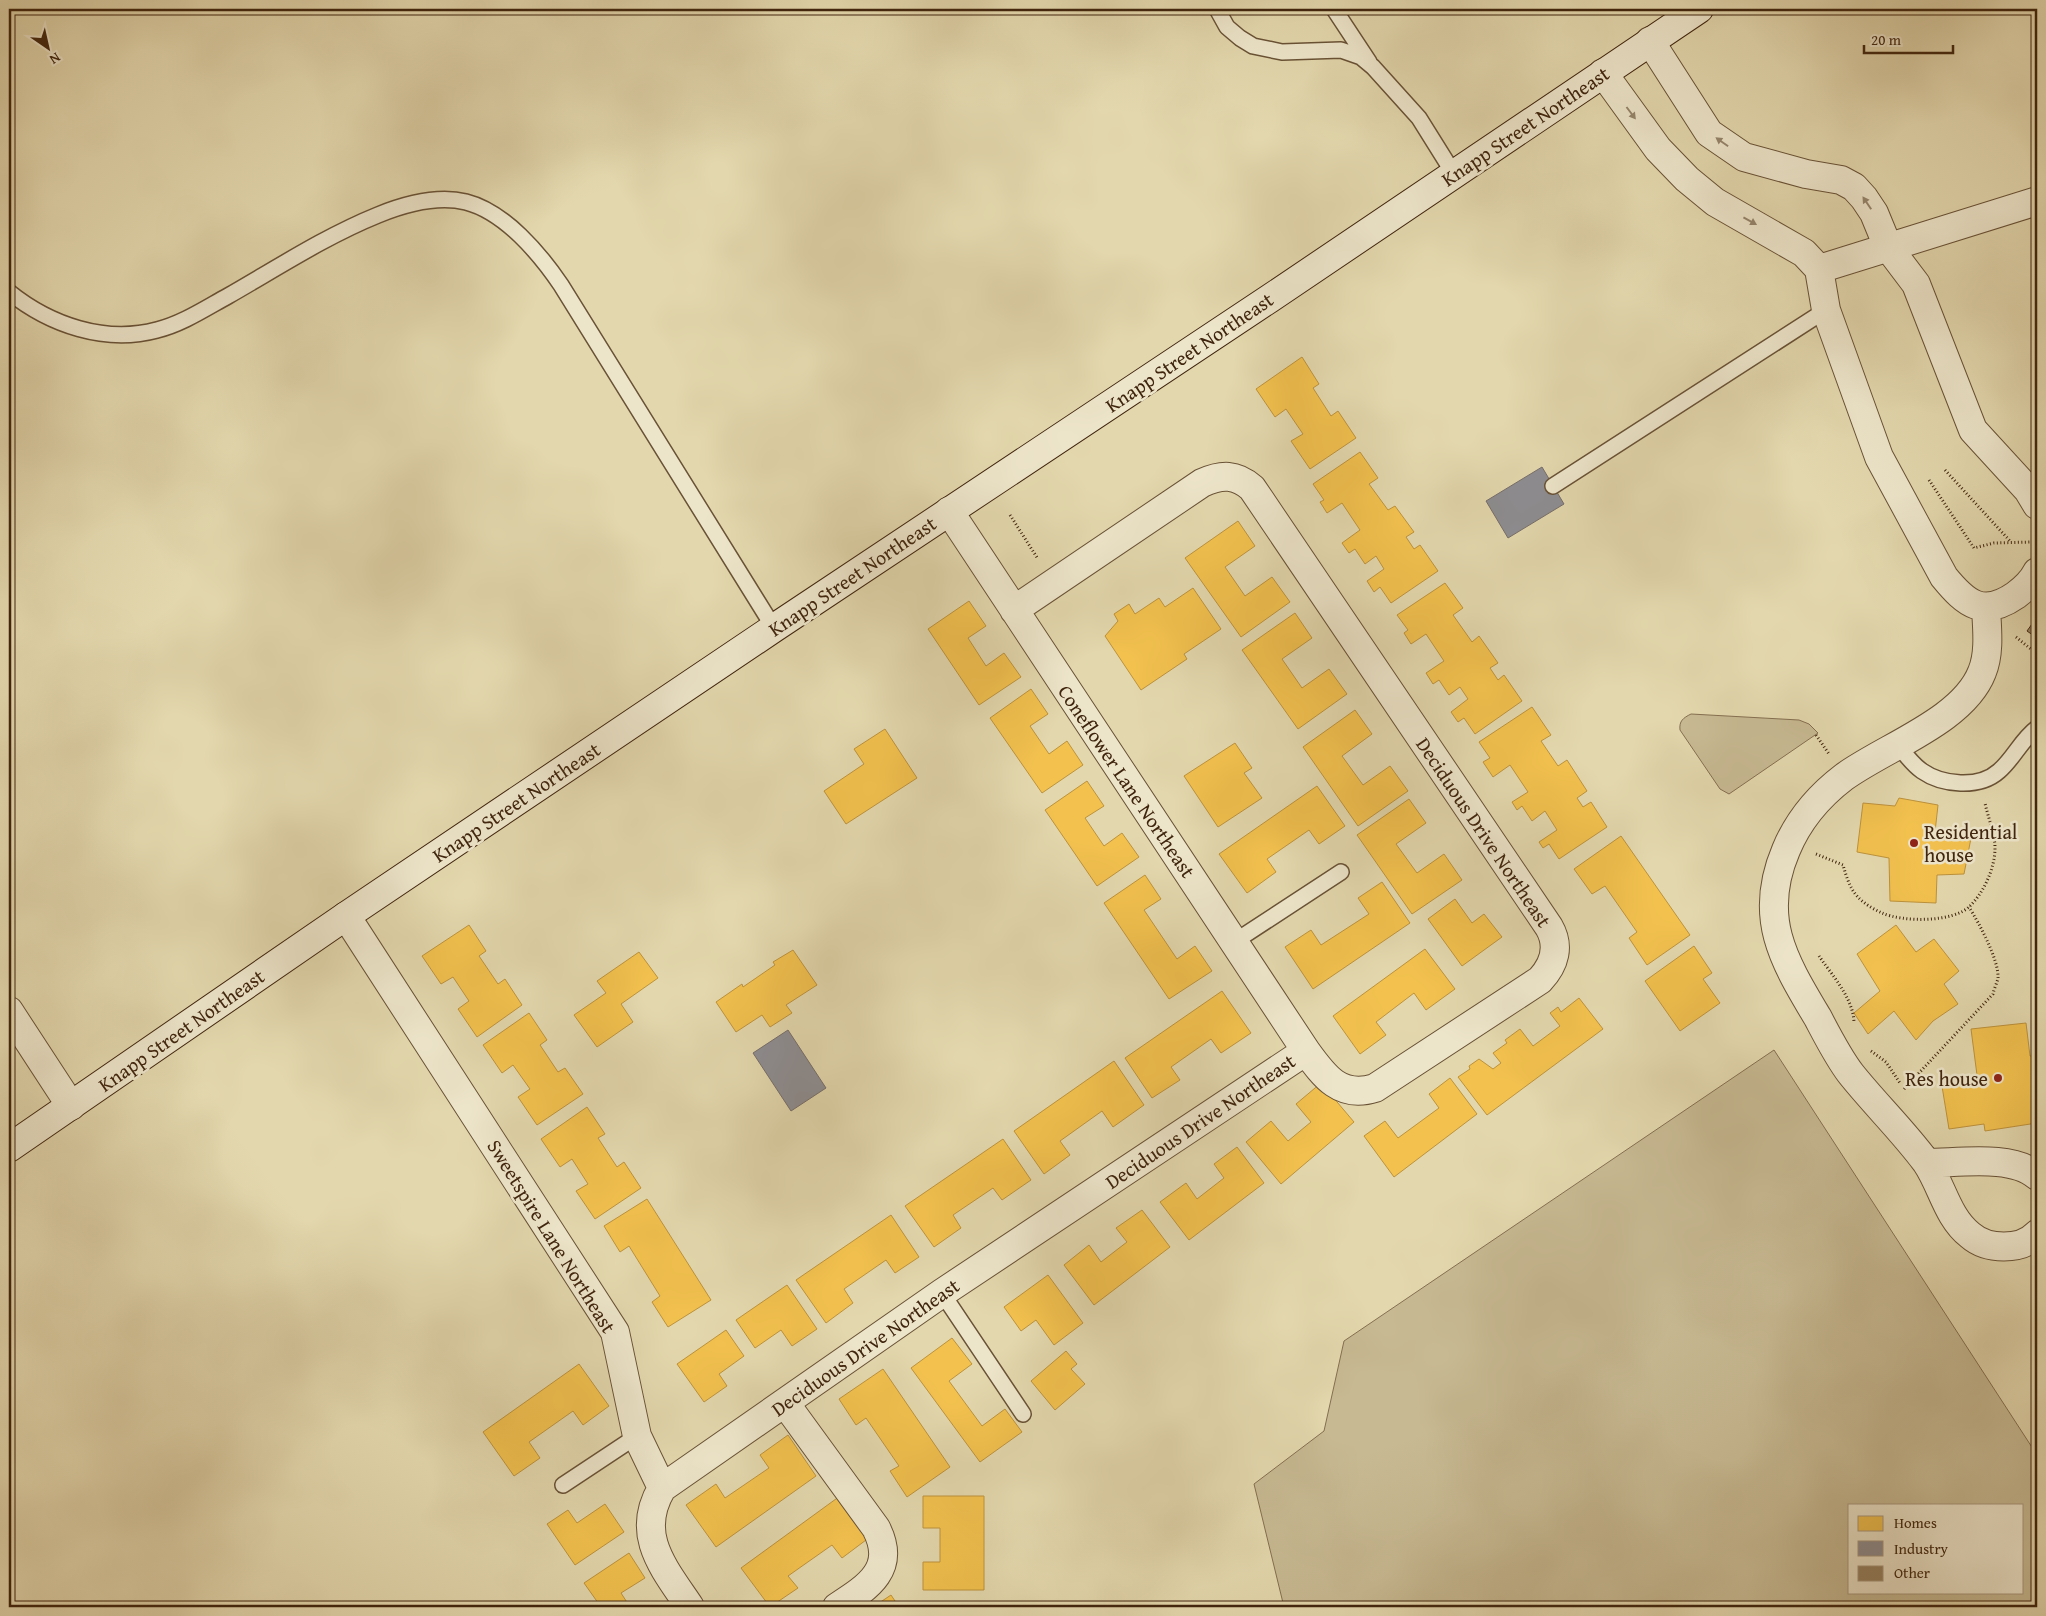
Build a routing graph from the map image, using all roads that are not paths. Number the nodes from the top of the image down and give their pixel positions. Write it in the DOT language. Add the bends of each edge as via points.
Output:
graph roads {
  1 [pos="1217,9"];
  2 [pos="1334,9"];
  3 [pos="1699,9"];
  4 [pos="1650,41"];
  5 [pos="1373,67"];
  6 [pos="1603,73"];
  7 [pos="1454,174"];
  8 [pos="2037,201"];
  9 [pos="1888,247"];
  10 [pos="1819,268"];
  11 [pos="9,292"];
  12 [pos="1826,310"];
  13 [pos="1552,486"];
  14 [pos="2037,506"];
  15 [pos="948,512"];
  16 [pos="2037,572"];
  17 [pos="1986,608"];
  18 [pos="1014,610"];
  19 [pos="774,628"];
  20 [pos="2037,728"];
  21 [pos="1898,745"];
  22 [pos="1341,872"];
  23 [pos="346,916"];
  24 [pos="1234,942"];
  25 [pos="9,1011"];
  26 [pos="1306,1050"];
  27 [pos="71,1106"];
  28 [pos="9,1148"];
  29 [pos="1927,1164"];
  30 [pos="2037,1176"];
  31 [pos="2037,1234"];
  32 [pos="942,1293"];
  33 [pos="785,1403"];
  34 [pos="1023,1414"];
  35 [pos="637,1436"];
  36 [pos="563,1485"];
  37 [pos="662,1488"];
  38 [pos="690,1607"];
  39 [pos="837,1607"];
  1 -- 5 [label="lane" via="1227,27 1253,46 1282,52 1341,50 1361,57"];
  2 -- 5 [label="lane"];
  3 -- 4 [label="street, Knapp Street Northeast"];
  4 -- 6 [label="street, Knapp Street Northeast"];
  9 -- 4 [label="street, one-way" via="1874,213 1854,187 1841,180 1744,157 1710,133"];
  5 -- 7 [label="lane" via="1419,118"];
  6 -- 7 [label="street, Knapp Street Northeast"];
  6 -- 10 [label="street, one-way" via="1658,149 1687,179 1715,202 1804,253"];
  7 -- 15 [label="street, Knapp Street Northeast"];
  8 -- 9 [label="street"];
  9 -- 10 [label="street"];
  9 -- 14 [label="street" via="1916,284 1973,430 2028,490"];
  10 -- 12 [label="street"];
  11 -- 19 [label="lane" via="37,312 73,327 117,334 157,330 195,314 348,228 394,209 438,200 468,202 516,233 547,265"];
  12 -- 13 [label="lane"];
  12 -- 17 [label="street" via="1879,457 1944,577 1970,604"];
  15 -- 18 [label="street, Coneflower Lane Northeast"];
  15 -- 19 [label="street, Knapp Street Northeast"];
  16 -- 17 [label="street" via="2024,589 2006,601"];
  17 -- 21 [label="street" via="1983,670 1975,686 1949,711"];
  18 -- 24 [label="street, Coneflower Lane Northeast"];
  18 -- 26 [label="street, Deciduous Drive Northeast" via="1202,483 1220,477 1239,478 1252,488 1554,936 1555,955 1540,980 1375,1088 1355,1091 1334,1084"];
  19 -- 23 [label="street, Knapp Street Northeast"];
  20 -- 21 [label="lane" via="2028,735 2010,761 1997,773 1980,781 1942,780 1922,771"];
  21 -- 29 [label="street" via="1845,777 1818,801 1799,824 1775,881 1774,914 1778,942 1788,969 1850,1072"];
  22 -- 24 [label="lane"];
  23 -- 27 [label="street, Knapp Street Northeast"];
  23 -- 35 [label="street, Sweetspire Lane Northeast" via="616,1332"];
  24 -- 26 [label="street, Coneflower Lane Northeast"];
  25 -- 27 [label="street"];
  26 -- 32 [label="street, Deciduous Drive Northeast"];
  27 -- 28 [label="street, Knapp Street Northeast"];
  29 -- 30 [label="street" via="1993,1162 2019,1165"];
  29 -- 31 [label="street" via="1953,1215 1970,1236 1990,1245 2013,1246 2033,1239"];
  32 -- 33 [label="street, Deciduous Drive Northeast"];
  32 -- 34 [label="lane"];
  33 -- 37 [label="street, Deciduous Drive Northeast"];
  33 -- 39 [label="street" via="882,1538 883,1560 876,1578"];
  35 -- 36 [label="lane"];
  35 -- 37 [label="street, Sweetspire Lane Northeast"];
  37 -- 38 [label="street" via="651,1517 651,1540 660,1562"];
}
